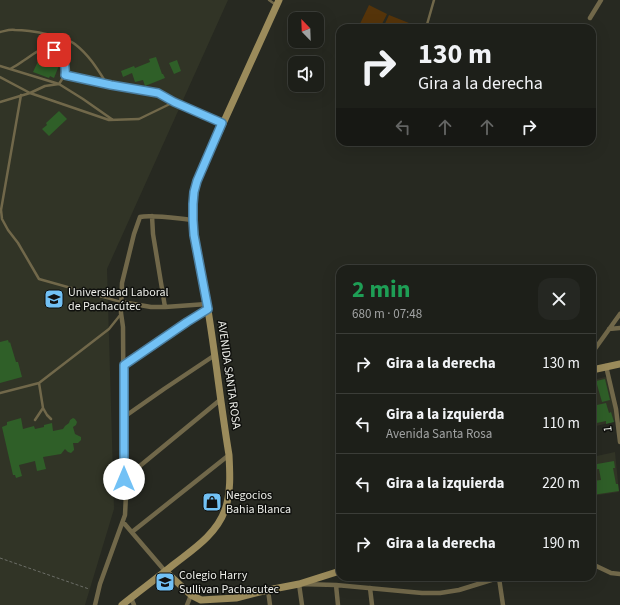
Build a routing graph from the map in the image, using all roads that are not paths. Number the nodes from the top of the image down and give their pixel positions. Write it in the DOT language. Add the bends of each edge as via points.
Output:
graph roads {
  1 [pos="269,0"];
  2 [pos="434,0"];
  3 [pos="601,0"];
  4 [pos="278,3"];
  5 [pos="590,18"];
  6 [pos="427,24"];
  7 [pos="0,32"];
  8 [pos="0,66"];
  9 [pos="10,69"];
  10 [pos="65,75"];
  11 [pos="0,77"];
  12 [pos="59,84"];
  13 [pos="107,84"];
  14 [pos="30,93"];
  15 [pos="21,95"];
  16 [pos="0,102"];
  17 [pos="174,102"];
  18 [pos="113,120"];
  19 [pos="222,123"];
  20 [pos="152,216"];
  21 [pos="193,220"];
  22 [pos="122,302"];
  23 [pos="165,307"];
  24 [pos="208,307"];
  25 [pos="122,314"];
  26 [pos="620,314"];
  27 [pos="620,328"];
  28 [pos="609,329"];
  29 [pos="596,347"];
  30 [pos="215,355"];
  31 [pos="620,364"];
  32 [pos="124,365"];
  33 [pos="606,366"];
  34 [pos="596,369"];
  35 [pos="39,383"];
  36 [pos="0,393"];
  37 [pos="220,400"];
  38 [pos="43,408"];
  39 [pos="618,409"];
  40 [pos="124,417"];
  41 [pos="51,419"];
  42 [pos="35,420"];
  43 [pos="620,442"];
  44 [pos="229,455"];
  45 [pos="124,479"];
  46 [pos="122,522"];
  47 [pos="132,532"];
  48 [pos="596,566"];
  49 [pos="165,571"];
  50 [pos="336,572"];
  51 [pos="620,574"];
  52 [pos="490,581"];
  53 [pos="500,581"];
  54 [pos="299,584"];
  55 [pos="336,585"];
  56 [pos="370,588"];
  57 [pos="268,590"];
  58 [pos="191,595"];
  59 [pos="130,598"];
  60 [pos="236,602"];
  61 [pos="201,603"];
  62 [pos="95,605"];
  63 [pos="122,605"];
  64 [pos="134,605"];
  65 [pos="187,605"];
  66 [pos="270,605"];
  67 [pos="302,605"];
  68 [pos="338,605"];
  69 [pos="372,605"];
  70 [pos="504,605"];
  1 -- 4 [label="lane"];
  2 -- 6 [label="lane"];
  3 -- 5 [label="street"];
  4 -- 19 [label="street, AVENIDA SANTA ROSA"];
  7 -- 13 [label="lane" via="38,32 75,44 95,64"];
  8 -- 9 [label="lane"];
  9 -- 10 [label="lane" via="45,48 60,54"];
  9 -- 12 [label="lane"];
  10 -- 12 [label="lane"];
  10 -- 13 [label="lane"];
  11 -- 14 [label="lane"];
  12 -- 14 [label="lane" via="45,86"];
  12 -- 18 [label="lane"];
  13 -- 17 [label="lane" via="158,93"];
  14 -- 15 [label="lane"];
  14 -- 18 [label="lane"];
  15 -- 16 [label="lane"];
  15 -- 22 [label="lane" via="2,219 39,279"];
  17 -- 18 [label="lane" via="139,119"];
  17 -- 19 [label="lane"];
  19 -- 21 [label="street, AVENIDA SANTA ROSA" via="197,181"];
  20 -- 21 [label="street"];
  20 -- 22 [label="street" via="140,217 134,234 122,283"];
  20 -- 23 [label="street"];
  21 -- 24 [label="street, AVENIDA SANTA ROSA"];
  22 -- 23 [label="street"];
  22 -- 25 [label="street"];
  23 -- 24 [label="street"];
  24 -- 30 [label="street, AVENIDA SANTA ROSA"];
  24 -- 32 [label="street"];
  25 -- 32 [label="street"];
  25 -- 35 [label="lane" via="109,329"];
  26 -- 28 [label="street"];
  27 -- 28 [label="street"];
  28 -- 29 [label="street"];
  30 -- 37 [label="street, AVENIDA SANTA ROSA"];
  30 -- 40 [label="street"];
  31 -- 33 [label="street"];
  32 -- 40 [label="street"];
  33 -- 34 [label="street"];
  33 -- 39 [label="street, 1"];
  35 -- 36 [label="lane"];
  35 -- 38 [label="lane"];
  37 -- 44 [label="street, AVENIDA SANTA ROSA"];
  37 -- 45 [label="street"];
  38 -- 41 [label="lane"];
  38 -- 42 [label="lane"];
  39 -- 43 [label="street, 1"];
  40 -- 45 [label="street"];
  44 -- 47 [label="street"];
  44 -- 49 [label="street, AVENIDA SANTA ROSA" via="229,492 220,519 208,537"];
  45 -- 46 [label="street" via="126,509"];
  46 -- 47 [label="street"];
  46 -- 62 [label="street"];
  47 -- 49 [label="street"];
  48 -- 51 [label="street"];
  49 -- 58 [label="street"];
  49 -- 59 [label="street, AVENIDA SANTA ROSA"];
  50 -- 54 [label="street"];
  52 -- 56 [label="street" via="440,593"];
  53 -- 70 [label="street"];
  54 -- 55 [label="street"];
  54 -- 57 [label="street"];
  54 -- 67 [label="street"];
  55 -- 56 [label="street"];
  55 -- 68 [label="street"];
  56 -- 69 [label="street"];
  57 -- 60 [label="street"];
  57 -- 66 [label="street"];
  58 -- 61 [label="street"];
  58 -- 65 [label="street"];
  59 -- 63 [label="street, AVENIDA SANTA ROSA"];
  59 -- 64 [label="street"];
  60 -- 61 [label="street"];
}
